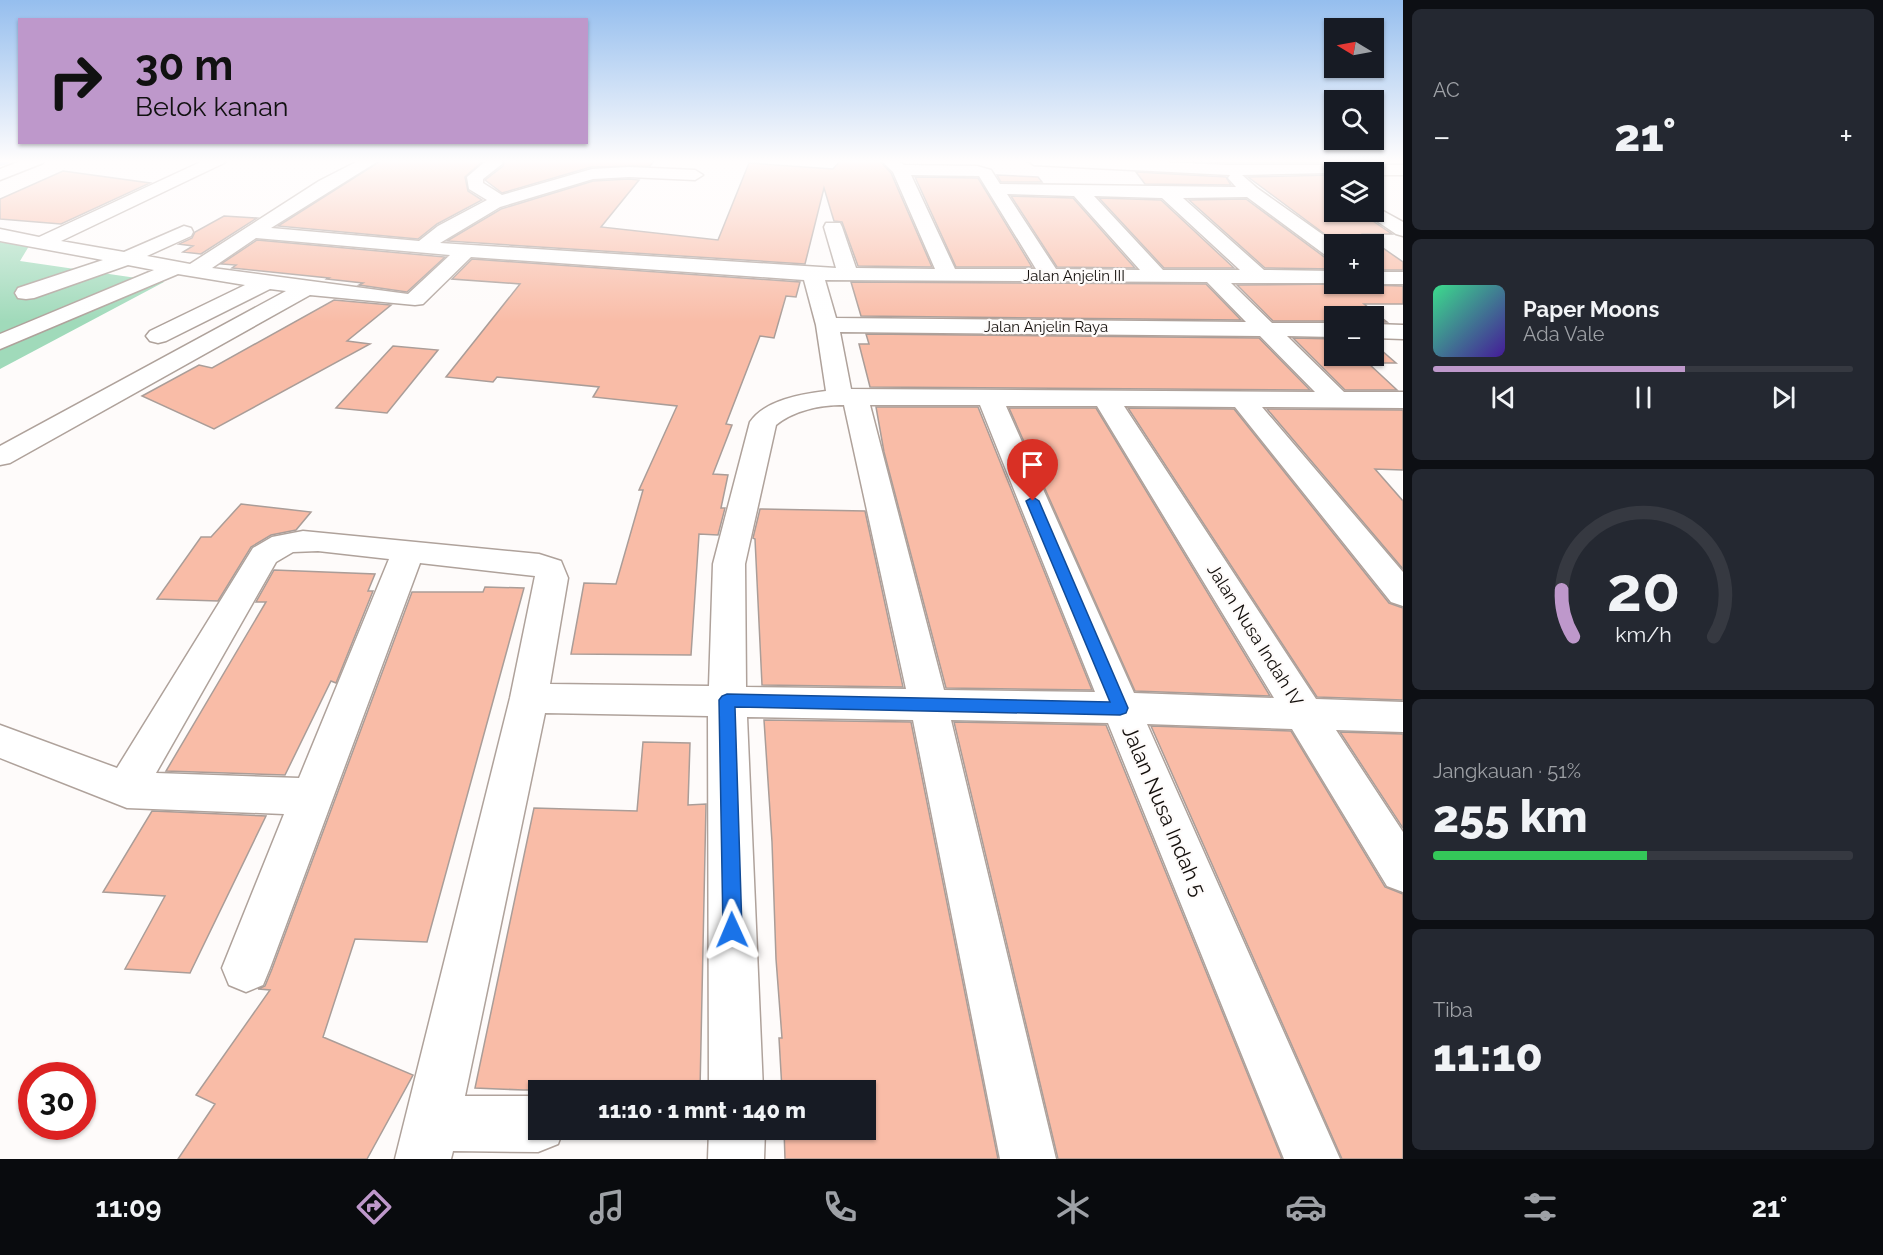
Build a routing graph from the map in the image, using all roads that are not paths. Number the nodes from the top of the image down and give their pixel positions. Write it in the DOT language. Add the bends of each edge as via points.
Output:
graph roads {
  1 [pos="103,214"];
  2 [pos="279,214"];
  3 [pos="475,214"];
  4 [pos="919,214"];
  5 [pos="1012,214"];
  6 [pos="1100,214"];
  7 [pos="1190,214"];
  8 [pos="1281,214"];
  9 [pos="1384,218"];
  10 [pos="833,227"];
  11 [pos="1403,230"];
  12 [pos="184,232"];
  13 [pos="251,232"];
  14 [pos="0,235"];
  15 [pos="43,242"];
  16 [pos="1324,245"];
  17 [pos="423,247"];
  18 [pos="466,251"];
  19 [pos="126,259"];
  20 [pos="184,270"];
  21 [pos="813,274"];
  22 [pos="848,275"];
  23 [pos="948,275"];
  24 [pos="1050,276"];
  25 [pos="1157,276"];
  26 [pos="1213,277"];
  27 [pos="1259,277"];
  28 [pos="1324,277"];
  29 [pos="1384,278"];
  30 [pos="1403,278"];
  31 [pos="267,282"];
  32 [pos="307,288"];
  33 [pos="26,293"];
  34 [pos="827,325"];
  35 [pos="1265,328"];
  36 [pos="1324,330"];
  37 [pos="1384,331"];
  38 [pos="1403,332"];
  39 [pos="158,336"];
  40 [pos="0,342"];
  41 [pos="848,397"];
  42 [pos="989,397"];
  43 [pos="1106,399"];
  44 [pos="1242,399"];
  45 [pos="1338,400"];
  46 [pos="1375,400"];
  47 [pos="1403,400"];
  48 [pos="1403,427"];
  49 [pos="0,457"];
  50 [pos="408,552"];
  51 [pos="1403,594"];
  52 [pos="529,698"];
  53 [pos="727,700"];
  54 [pos="929,705"];
  55 [pos="1120,708"];
  56 [pos="1306,715"];
  57 [pos="1403,717"];
  58 [pos="0,741"];
  59 [pos="127,790"];
  60 [pos="312,797"];
  61 [pos="1403,871"];
  62 [pos="246,968"];
  63 [pos="736,1080"];
  64 [pos="528,1126"];
  65 [pos="737,1140"];
  66 [pos="420,1147"];
  67 [pos="736,1159"];
  68 [pos="1028,1159"];
  69 [pos="1312,1159"];
  1 -- 15 [label="street"];
  2 -- 13 [label="street"];
  3 -- 17 [label="street"];
  4 -- 23 [label="street"];
  5 -- 24 [label="street"];
  6 -- 25 [label="street"];
  7 -- 27 [label="street"];
  8 -- 16 [label="street"];
  9 -- 11 [label="street"];
  10 -- 22 [label="street"];
  12 -- 19 [label="street"];
  13 -- 17 [label="street, Jalan Anjelin III"];
  13 -- 20 [label="street"];
  14 -- 15 [label="street"];
  15 -- 19 [label="street"];
  17 -- 18 [label="street, Jalan Anjelin III"];
  18 -- 21 [label="street, Jalan Anjelin III"];
  18 -- 32 [label="street" via="415,299"];
  19 -- 20 [label="street"];
  19 -- 33 [label="street"];
  20 -- 31 [label="street"];
  20 -- 40 [label="street"];
  21 -- 22 [label="street, Jalan Anjelin III"];
  21 -- 34 [label="street"];
  22 -- 23 [label="street, Jalan Anjelin III"];
  23 -- 24 [label="street, Jalan Anjelin III"];
  24 -- 25 [label="street, Jalan Anjelin III"];
  25 -- 26 [label="street, Jalan Anjelin III"];
  26 -- 27 [label="street, Jalan Anjelin III"];
  26 -- 35 [label="street"];
  27 -- 28 [label="street, Jalan Anjelin III"];
  29 -- 30 [label="street"];
  31 -- 32 [label="street"];
  31 -- 39 [label="street"];
  32 -- 49 [label="street"];
  34 -- 35 [label="street, Jalan Anjelin Raya"];
  34 -- 41 [label="street"];
  35 -- 36 [label="street, Jalan Anjelin Raya"];
  35 -- 45 [label="street"];
  37 -- 38 [label="street"];
  41 -- 42 [label="street"];
  41 -- 53 [label="street" via="788,407 763,422 729,564"];
  41 -- 54 [label="street"];
  42 -- 43 [label="street"];
  42 -- 55 [label="street, Jalan Nusa Indah 5"];
  43 -- 44 [label="street"];
  43 -- 56 [label="street, Jalan Nusa Indah IV"];
  44 -- 45 [label="street"];
  44 -- 51 [label="street"];
  45 -- 46 [label="street"];
  46 -- 47 [label="street"];
  46 -- 48 [label="street"];
  50 -- 52 [label="street" via="549,569 552,578"];
  50 -- 59 [label="street" via="304,540 277,545 264,555"];
  50 -- 60 [label="street"];
  52 -- 53 [label="street"];
  52 -- 66 [label="street"];
  53 -- 54 [label="street"];
  53 -- 63 [label="street"];
  54 -- 55 [label="street"];
  54 -- 68 [label="street"];
  55 -- 56 [label="street"];
  55 -- 69 [label="street, Jalan Nusa Indah 5"];
  56 -- 57 [label="street"];
  56 -- 61 [label="street, Jalan Nusa Indah IV"];
  58 -- 59 [label="street"];
  59 -- 60 [label="street"];
  60 -- 62 [label="street"];
  64 -- 66 [label="street"];
  65 -- 67 [label="street"];
}
